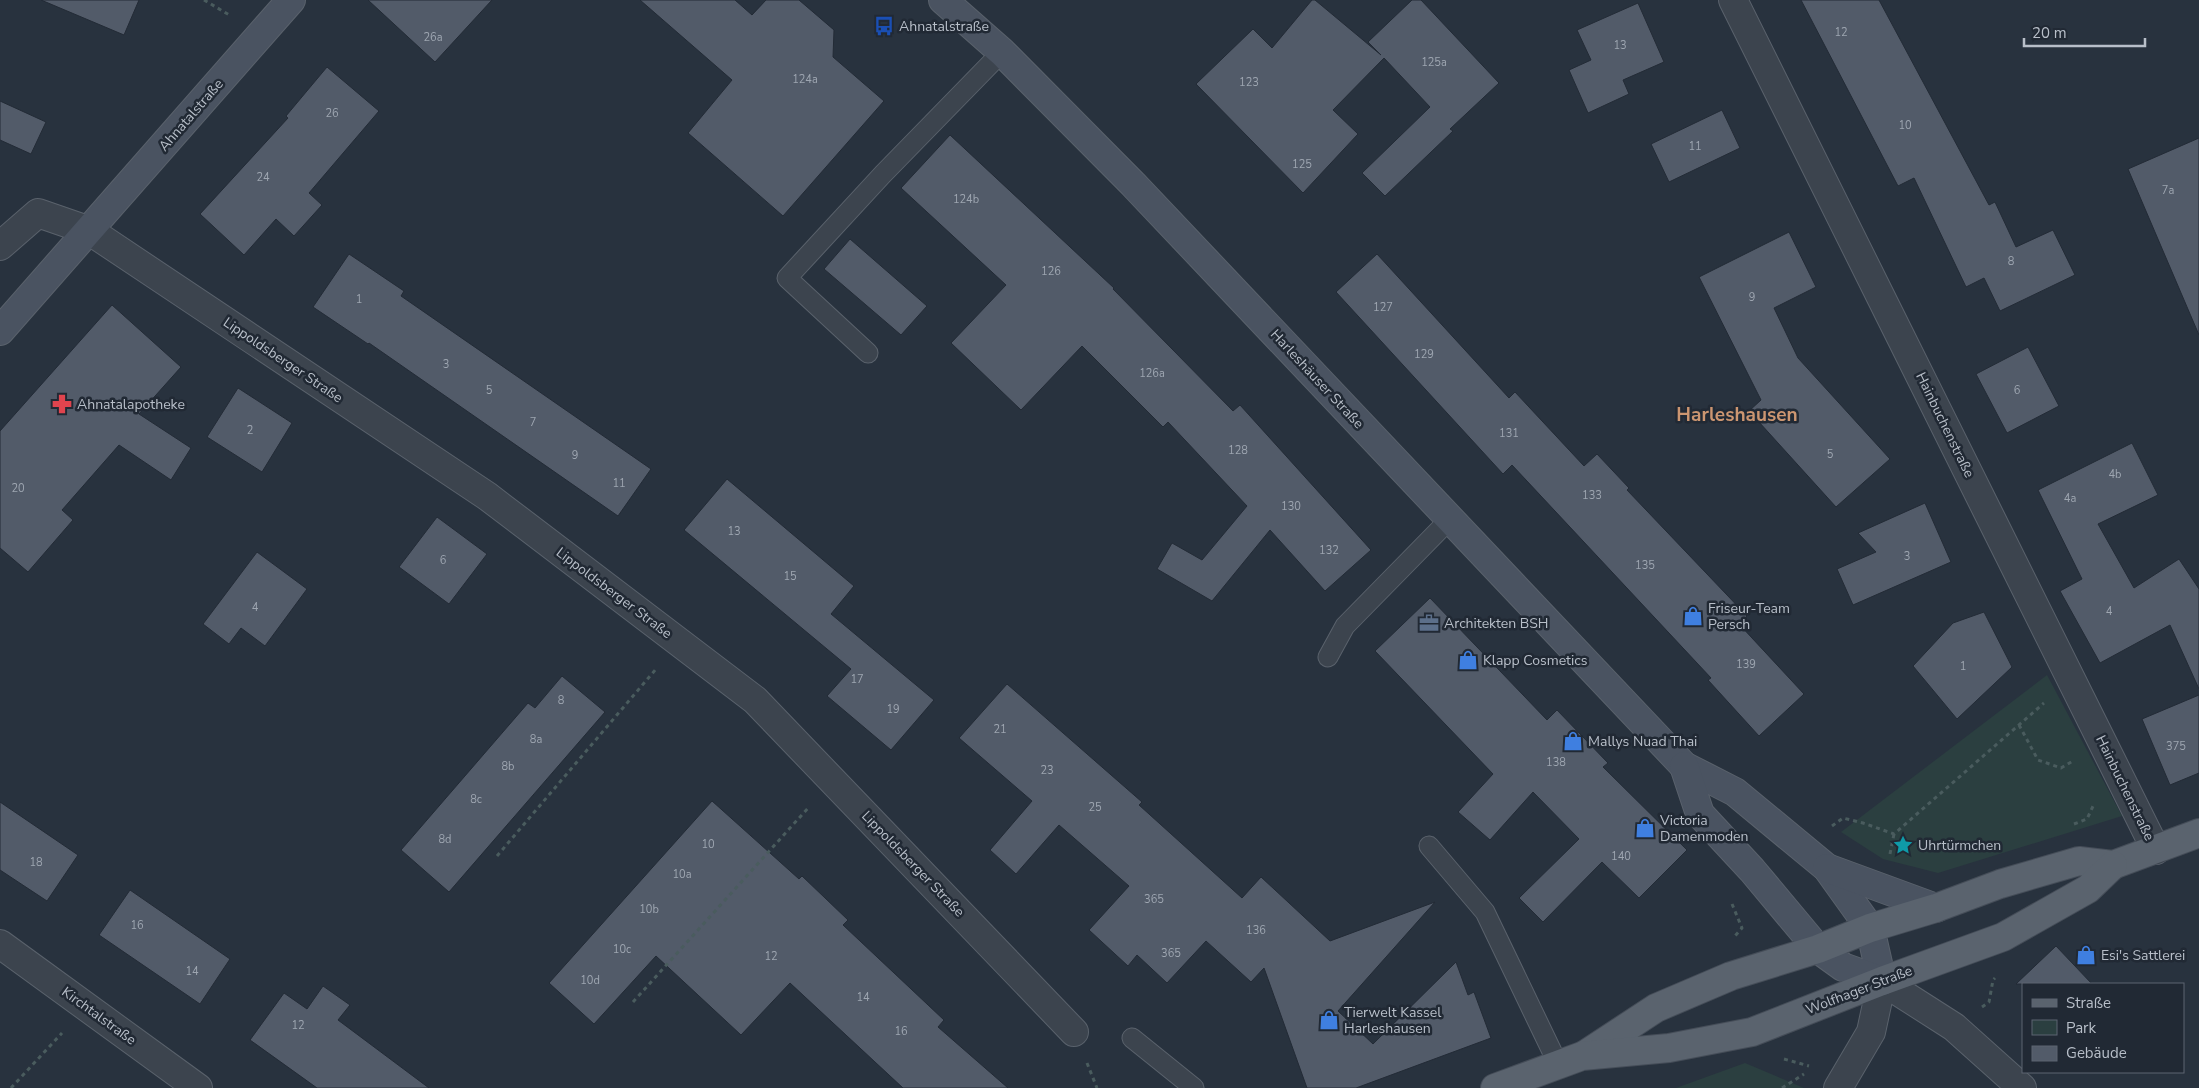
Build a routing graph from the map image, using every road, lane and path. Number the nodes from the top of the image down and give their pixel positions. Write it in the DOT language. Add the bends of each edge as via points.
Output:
graph roads {
  1 [pos="291,0"];
  2 [pos="943,0"];
  3 [pos="1733,0"];
  4 [pos="1002,52"];
  5 [pos="90,231"];
  6 [pos="0,246"];
  7 [pos="0,332"];
  8 [pos="868,353"];
  9 [pos="1449,520"];
  10 [pos="679,642"];
  11 [pos="1328,657"];
  12 [pos="2049,699"];
  13 [pos="2019,725"];
  14 [pos="2080,758"];
  15 [pos="1684,766"];
  16 [pos="833,781"];
  17 [pos="2097,798"];
  18 [pos="2069,826"];
  19 [pos="1825,831"];
  20 [pos="2199,833"];
  21 [pos="1429,846"];
  22 [pos="2156,850"];
  23 [pos="497,856"];
  24 [pos="2113,865"];
  25 [pos="1828,868"];
  26 [pos="1729,897"];
  27 [pos="1936,908"];
  28 [pos="1870,928"];
  29 [pos="1731,941"];
  30 [pos="0,944"];
  31 [pos="1818,950"];
  32 [pos="2000,974"];
  33 [pos="1882,981"];
  34 [pos="633,1002"];
  35 [pos="86,1007"];
  36 [pos="1980,1009"];
  37 [pos="1074,1032"];
  38 [pos="1132,1038"];
  39 [pos="1776,1058"];
  40 [pos="1570,1060"];
  41 [pos="11,1088"];
  42 [pos="198,1088"];
  43 [pos="1194,1088"];
  44 [pos="1495,1088"];
  45 [pos="1782,1088"];
  46 [pos="1838,1088"];
  47 [pos="2022,1088"];
  1 -- 5 [label="main road, Ahnatalstraße"];
  2 -- 4 [label="main road, Harleshäuser Straße"];
  3 -- 22 [label="street, Hainbuchenstraße"];
  4 -- 8 [label="lane" via="787,278"];
  4 -- 9 [label="main road, Harleshäuser Straße" via="1133,184"];
  5 -- 6 [label="street" via="38,213"];
  5 -- 7 [label="main road, Ahnatalstraße"];
  5 -- 10 [label="street, Lippoldsberger Straße" via="487,496"];
  9 -- 11 [label="lane" via="1345,626"];
  9 -- 15 [label="main road, Harleshäuser Straße"];
  10 -- 16 [label="street, Lippoldsberger Straße" via="755,700"];
  10 -- 23 [label="path"];
  12 -- 13 [label="path"];
  13 -- 14 [label="path" via="2038,760 2061,768"];
  13 -- 19 [label="path" via="1894,834 1843,818"];
  15 -- 25 [label="main road, Harleshäuser Straße" via="1735,792"];
  15 -- 31 [label="main road, Harleshäuser Straße" via="1700,814 1752,870"];
  16 -- 34 [label="path"];
  16 -- 37 [label="street, Lippoldsberger Straße"];
  17 -- 18 [label="path" via="2088,819"];
  20 -- 22 [label="main road, Wolfhager Straße"];
  21 -- 40 [label="lane" via="1485,912"];
  22 -- 24 [label="main road, Wolfhager Straße"];
  24 -- 27 [label="main road, Wolfhager Straße" via="2079,861 2000,884"];
  24 -- 33 [label="main road, Wolfhager Straße" via="2088,889 2003,937"];
  25 -- 27 [label="main road, Harleshäuser Straße"];
  25 -- 28 [label="main road, Harleshäuser Straße"];
  26 -- 29 [label="path" via="1742,928"];
  27 -- 28 [label="main road, Wolfhager Straße"];
  28 -- 31 [label="main road, Wolfhager Straße"];
  28 -- 33 [label="main road, Harleshäuser Straße"];
  30 -- 35 [label="street, Kirchtalstraße"];
  31 -- 33 [label="main road, Harleshäuser Straße" via="1843,967"];
  31 -- 40 [label="main road, Wolfhager Straße" via="1731,976 1656,1008"];
  32 -- 36 [label="path" via="1993,980 1990,1002"];
  33 -- 40 [label="main road, Wolfhager Straße" via="1752,1032 1669,1048"];
  33 -- 46 [label="street" via="1871,1032"];
  33 -- 47 [label="street" via="1954,1027"];
  35 -- 41 [label="path"];
  35 -- 42 [label="street, Kirchtalstraße"];
  38 -- 43 [label="lane"];
  39 -- 45 [label="path" via="1815,1067"];
  40 -- 44 [label="main road, Wolfhager Straße"];
}
